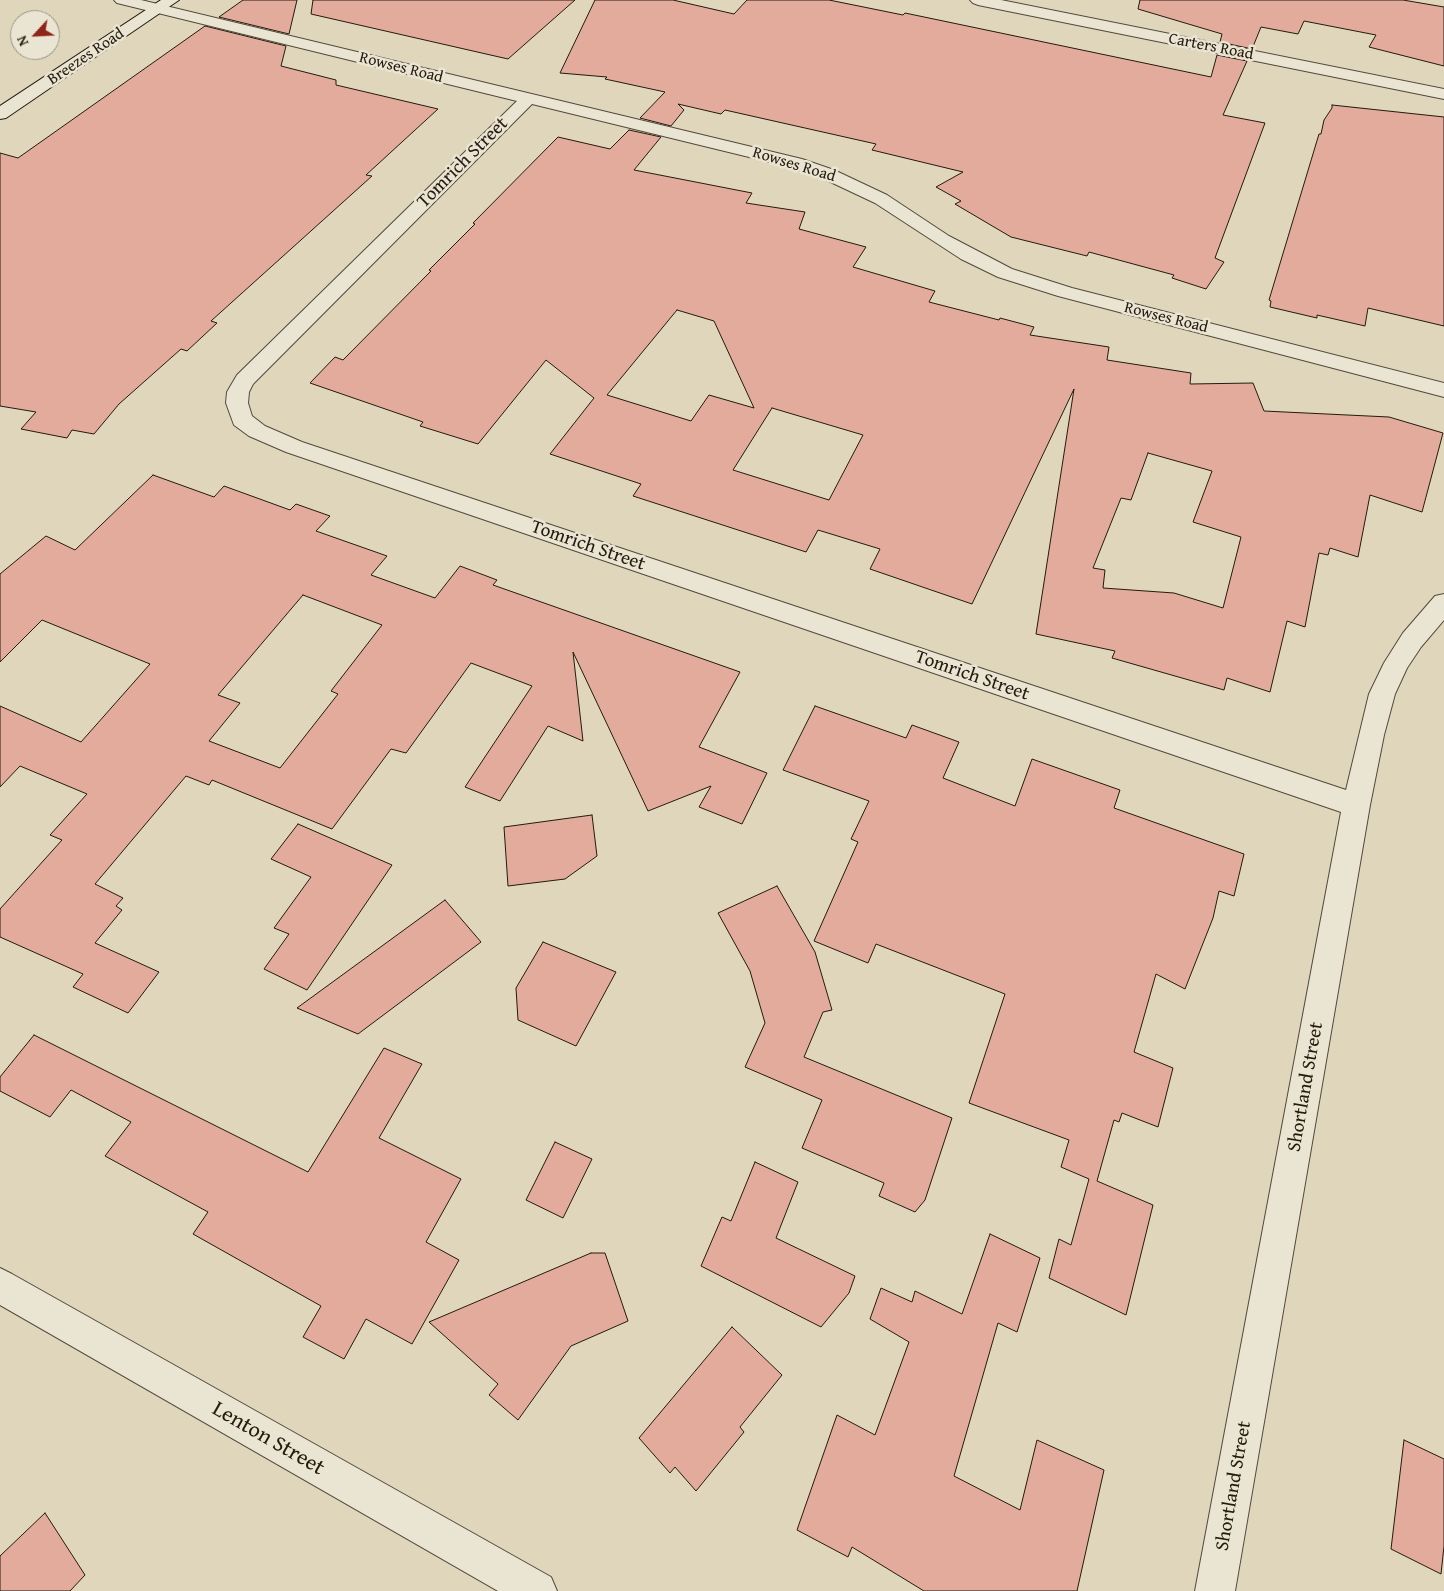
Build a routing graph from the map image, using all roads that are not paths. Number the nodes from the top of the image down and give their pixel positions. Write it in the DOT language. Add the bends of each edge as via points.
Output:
graph roads {
  1 [pos="122,0"];
  2 [pos="978,0"];
  3 [pos="165,4"];
  4 [pos="1444,94"];
  5 [pos="528,99"];
  6 [pos="0,114"];
  7 [pos="1444,390"];
  8 [pos="1444,603"];
  9 [pos="1356,805"];
  10 [pos="0,1286"];
  11 [pos="536,1591"];
  12 [pos="1215,1591"];
  1 -- 3 [label="street, Rowses Road"];
  2 -- 4 [label="street, Carters Road"];
  3 -- 5 [label="street, Rowses Road"];
  3 -- 6 [label="street, Breezes Road"];
  5 -- 7 [label="street, Rowses Road" via="796,163 828,174 881,199 968,255 1005,273 1065,292"];
  5 -- 9 [label="street, Tomrich Street" via="244,380 237,403 242,420 257,431 294,447"];
  8 -- 9 [label="street, Shortland Street" via="1412,640 1382,694"];
  9 -- 12 [label="street, Shortland Street"];
  10 -- 11 [label="street, Lenton Street"];
}
